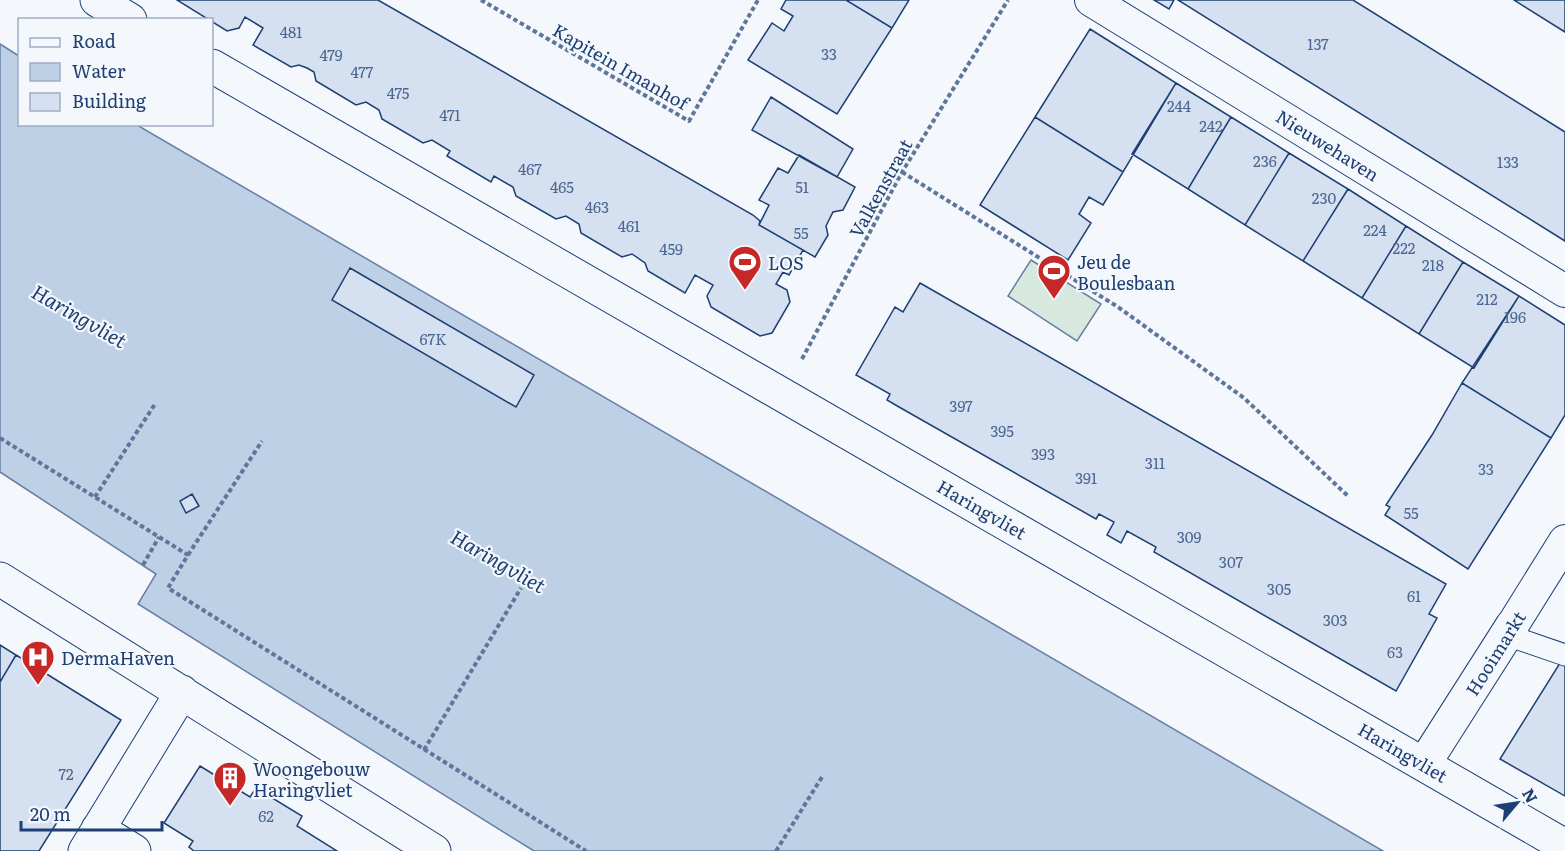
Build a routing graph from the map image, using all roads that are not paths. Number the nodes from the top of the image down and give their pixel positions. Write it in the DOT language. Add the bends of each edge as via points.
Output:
graph roads {
  1 [pos="1091,0"];
  2 [pos="213,67"];
  3 [pos="1565,291"];
  4 [pos="1565,541"];
  5 [pos="0,579"];
  6 [pos="1510,630"];
  7 [pos="1565,655"];
  8 [pos="182,693"];
  9 [pos="1424,764"];
  10 [pos="91,840"];
  11 [pos="1565,846"];
  12 [pos="134,851"];
  13 [pos="434,851"];
  1 -- 3 [label="street, Nieuwehaven"];
  2 -- 9 [label="street, Haringvliet"];
  4 -- 6 [label="street, Hooimarkt"];
  5 -- 8 [label="street"];
  6 -- 7 [label="lane"];
  6 -- 9 [label="street, Hooimarkt"];
  8 -- 10 [label="street"];
  8 -- 13 [label="street"];
  9 -- 11 [label="street, Haringvliet"];
  10 -- 12 [label="street"];
}
